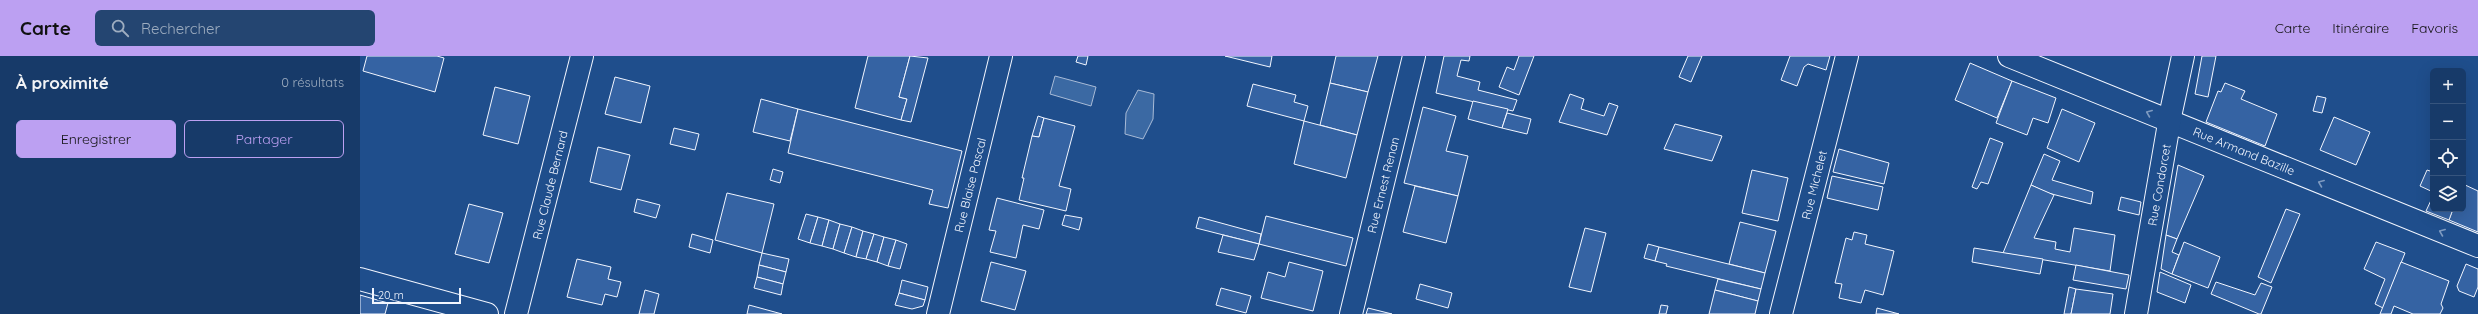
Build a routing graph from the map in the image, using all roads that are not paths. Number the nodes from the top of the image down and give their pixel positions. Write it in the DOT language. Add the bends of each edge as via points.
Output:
graph roads {
  1 [pos="582,56"];
  2 [pos="1001,56"];
  3 [pos="1414,56"];
  4 [pos="1847,56"];
  5 [pos="2009,56"];
  6 [pos="2183,56"];
  7 [pos="2170,121"];
  8 [pos="2478,246"];
  9 [pos="360,279"];
  10 [pos="487,314"];
  11 [pos="516,314"];
  12 [pos="938,314"];
  13 [pos="1351,314"];
  14 [pos="1781,314"];
  15 [pos="2136,314"];
  1 -- 11 [label="street, Rue Claude Bernard"];
  2 -- 12 [label="street, Rue Blaise Pascal"];
  3 -- 13 [label="street, Rue Ernest Renan"];
  4 -- 14 [label="street, Rue Michelet"];
  7 -- 5 [label="street, Rue Armand Bazille, one-way"];
  6 -- 7 [label="street, Rue Condorcet"];
  8 -- 7 [label="street, Rue Armand Bazille, one-way"];
  7 -- 15 [label="street, Rue Condorcet"];
  9 -- 10 [label="street"];
}
